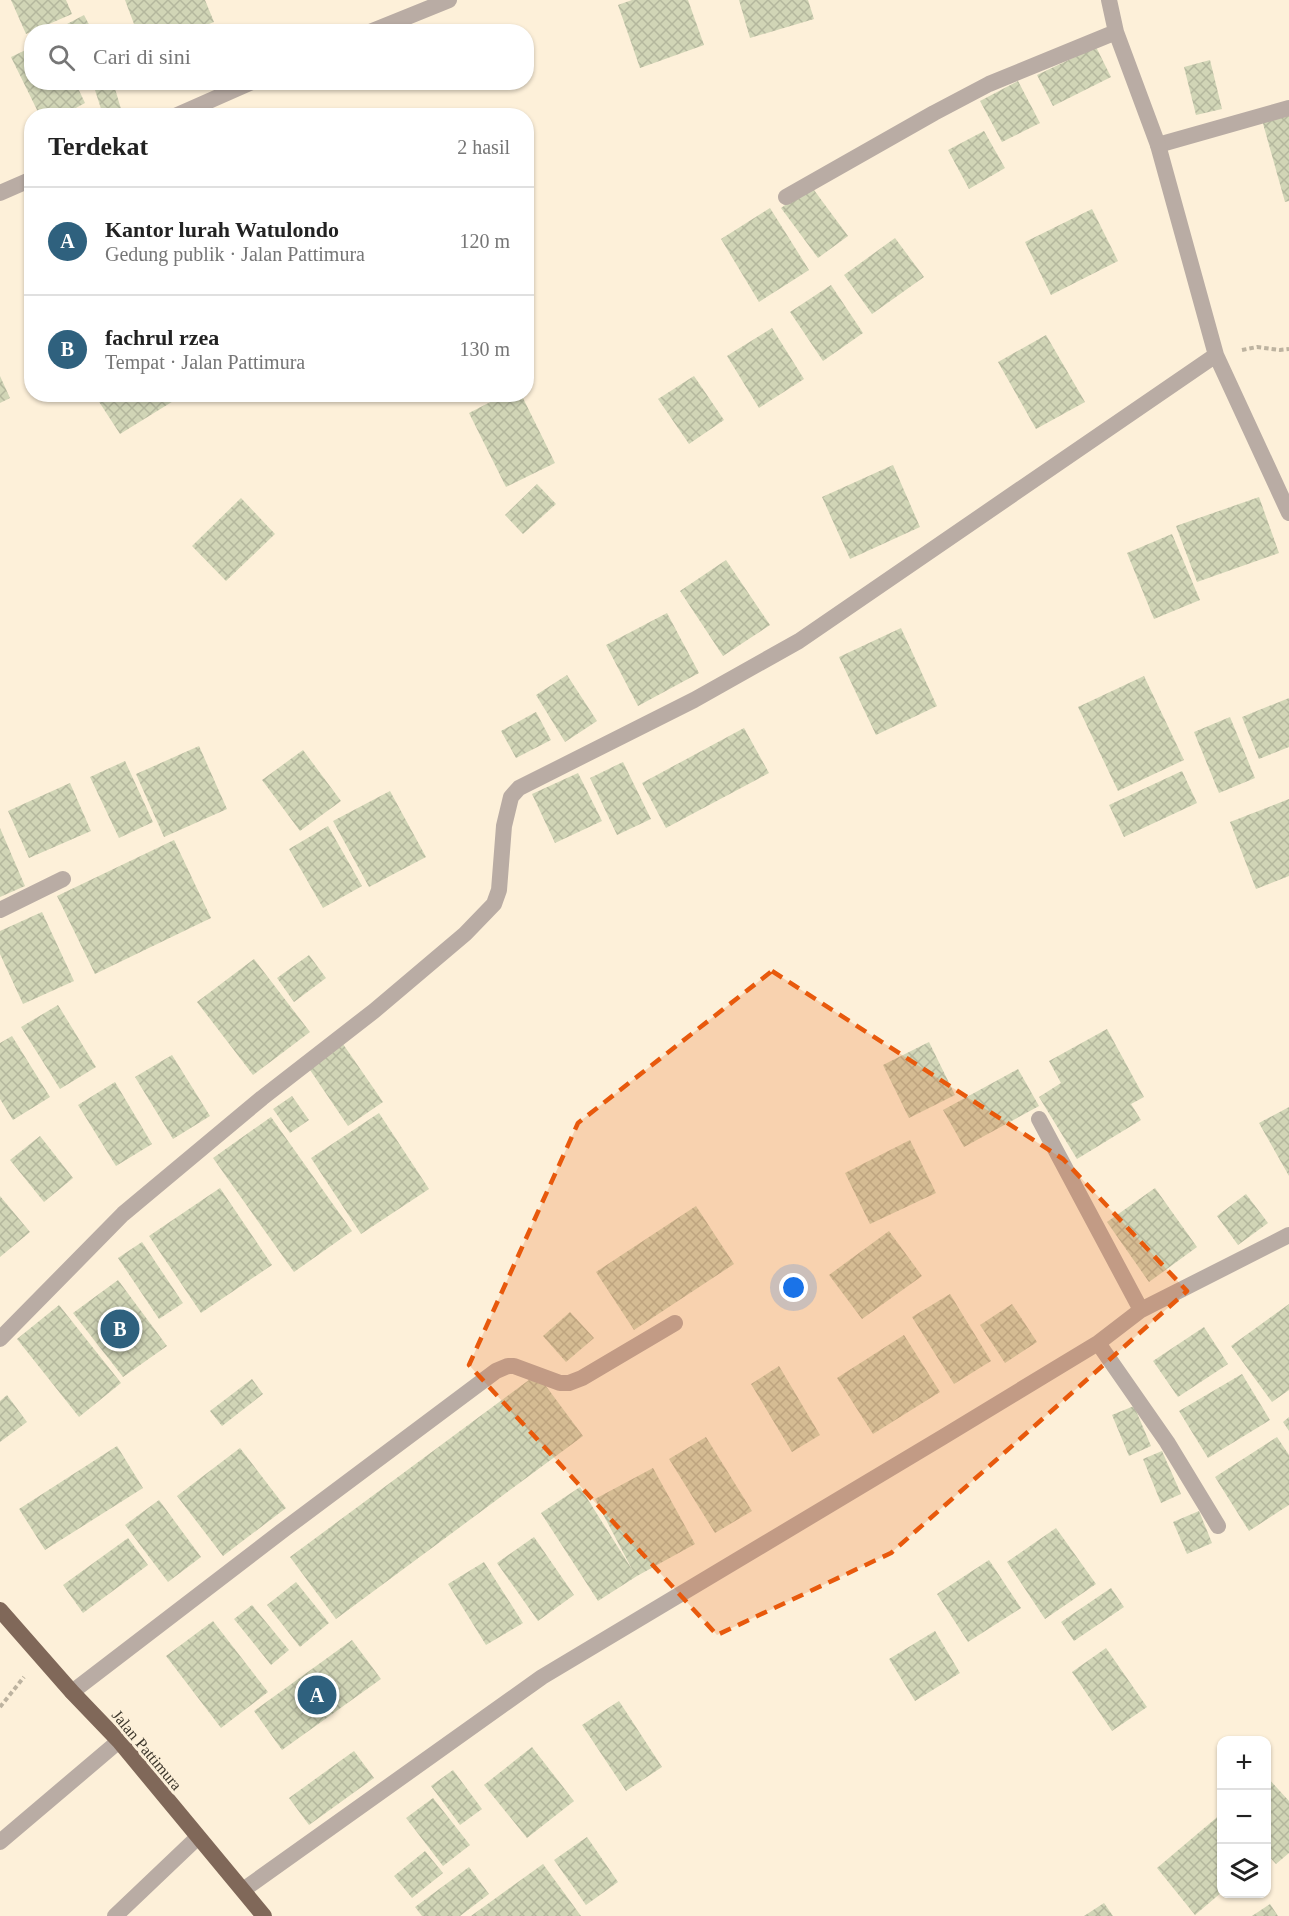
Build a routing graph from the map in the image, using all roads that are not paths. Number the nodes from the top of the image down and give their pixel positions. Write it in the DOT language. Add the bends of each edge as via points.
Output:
graph roads {
  1 [pos="449,0"];
  2 [pos="1109,0"];
  3 [pos="390,24"];
  4 [pos="1116,32"];
  5 [pos="234,90"];
  6 [pos="193,108"];
  7 [pos="1289,108"];
  8 [pos="1158,145"];
  9 [pos="24,183"];
  10 [pos="0,194"];
  11 [pos="786,197"];
  12 [pos="1216,355"];
  13 [pos="1289,513"];
  14 [pos="63,879"];
  15 [pos="0,910"];
  16 [pos="1039,1119"];
  17 [pos="1289,1234"];
  18 [pos="1141,1310"];
  19 [pos="675,1323"];
  20 [pos="0,1339"];
  21 [pos="1098,1342"];
  22 [pos="1218,1526"];
  23 [pos="0,1610"];
  24 [pos="72,1692"];
  25 [pos="119,1741"];
  26 [pos="197,1838"];
  27 [pos="0,1842"];
  28 [pos="243,1890"];
  29 [pos="115,1916"];
  30 [pos="264,1916"];
  1 -- 3 [label="street"];
  2 -- 4 [label="street"];
  4 -- 8 [label="street"];
  4 -- 11 [label="street" via="989,84"];
  5 -- 6 [label="street"];
  7 -- 8 [label="street"];
  8 -- 12 [label="street"];
  9 -- 10 [label="street"];
  12 -- 13 [label="street"];
  12 -- 20 [label="street" via="799,641 694,700 519,788 512,797 504,826 499,890 487,912 375,1011 123,1214"];
  14 -- 15 [label="street"];
  16 -- 18 [label="street"];
  17 -- 18 [label="street"];
  18 -- 21 [label="street"];
  19 -- 24 [label="street" via="569,1383 514,1366 496,1371"];
  21 -- 22 [label="street" via="1167,1442"];
  21 -- 28 [label="street" via="542,1677"];
  23 -- 24 [label="highway, Jalan Pattimura"];
  24 -- 25 [label="highway, Jalan Pattimura"];
  25 -- 26 [label="highway, Jalan Pattimura"];
  25 -- 27 [label="street"];
  26 -- 28 [label="highway, Jalan Pattimura"];
  26 -- 29 [label="street"];
  28 -- 30 [label="highway, Jalan Pattimura"];
}
